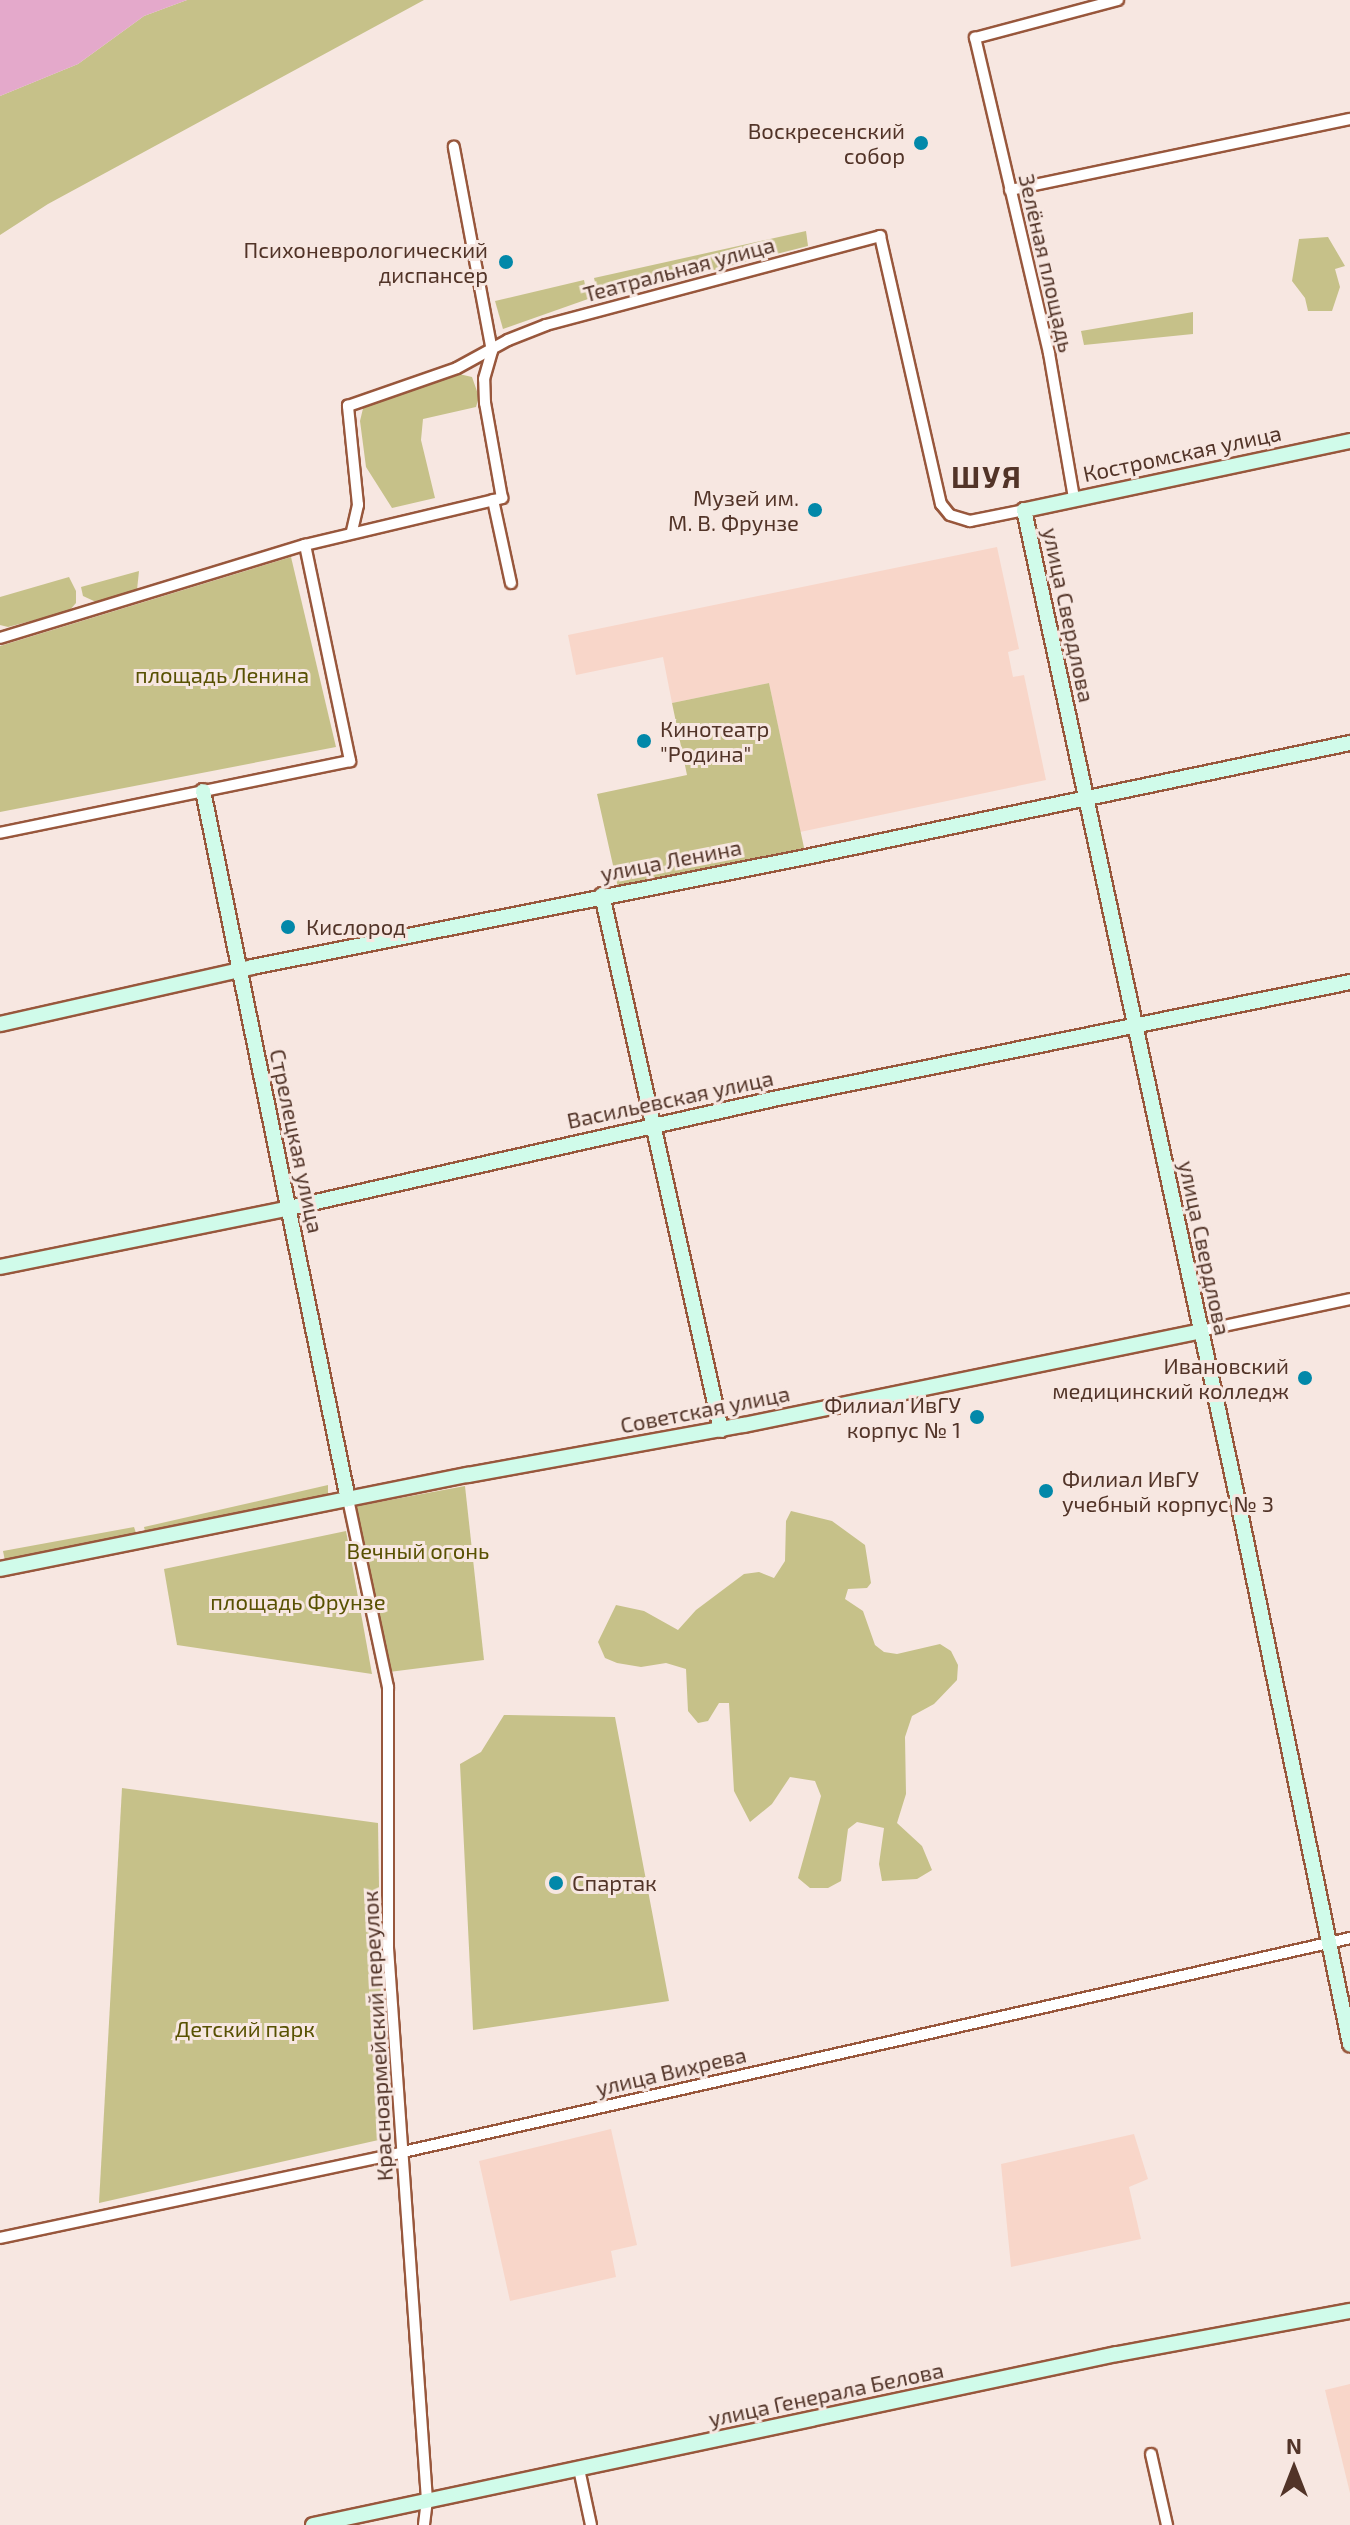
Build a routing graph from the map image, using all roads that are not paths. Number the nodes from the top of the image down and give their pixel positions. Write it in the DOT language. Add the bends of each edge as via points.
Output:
graph roads {
  1 [pos="1118,0"];
  2 [pos="1350,119"];
  3 [pos="454,147"];
  4 [pos="1010,190"];
  5 [pos="492,351"];
  6 [pos="1350,441"];
  7 [pos="1074,498"];
  8 [pos="498,499"];
  9 [pos="1024,510"];
  10 [pos="352,531"];
  11 [pos="305,545"];
  12 [pos="511,583"];
  13 [pos="0,638"];
  14 [pos="1350,743"];
  15 [pos="203,791"];
  16 [pos="1087,797"];
  17 [pos="0,833"];
  18 [pos="602,895"];
  19 [pos="240,969"];
  20 [pos="1350,982"];
  21 [pos="0,1024"];
  22 [pos="1135,1027"];
  23 [pos="652,1125"];
  24 [pos="289,1208"];
  25 [pos="0,1267"];
  26 [pos="1350,1299"];
  27 [pos="1200,1331"];
  28 [pos="721,1430"];
  29 [pos="348,1499"];
  30 [pos="0,1569"];
  31 [pos="1350,1938"];
  32 [pos="1327,1943"];
  33 [pos="1350,2044"];
  34 [pos="403,2152"];
  35 [pos="0,2238"];
  36 [pos="1350,2311"];
  37 [pos="1151,2454"];
  38 [pos="579,2469"];
  39 [pos="427,2500"];
  40 [pos="313,2525"];
  41 [pos="424,2525"];
  42 [pos="591,2525"];
  43 [pos="1167,2525"];
  1 -- 4 [label="street, Зелёная площадь" via="975,38"];
  2 -- 4 [label="street"];
  3 -- 5 [label="street"];
  4 -- 7 [label="street, Зелёная площадь" via="1049,353"];
  5 -- 8 [label="street" via="484,379"];
  5 -- 9 [label="street, Театральная улица" via="546,325 880,236 941,504 950,515 970,521"];
  5 -- 10 [label="street, Театральная улица" via="348,406 358,505"];
  6 -- 7 [label="street, Костромская улица"];
  7 -- 9 [label="street, Костромская улица"];
  8 -- 10 [label="street"];
  8 -- 12 [label="street"];
  9 -- 16 [label="street, улица Свердлова"];
  10 -- 11 [label="street"];
  11 -- 13 [label="street"];
  11 -- 15 [label="street" via="350,761"];
  14 -- 16 [label="street, улица Ленина"];
  15 -- 17 [label="street"];
  15 -- 19 [label="street, Стрелецкая улица"];
  16 -- 18 [label="street, улица Ленина"];
  16 -- 22 [label="street, улица Свердлова"];
  18 -- 19 [label="street, улица Ленина"];
  18 -- 23 [label="street"];
  19 -- 21 [label="street, улица Ленина"];
  19 -- 24 [label="street, Стрелецкая улица"];
  20 -- 22 [label="street, Васильевская улица"];
  22 -- 23 [label="street, Васильевская улица"];
  22 -- 27 [label="street, улица Свердлова"];
  23 -- 24 [label="street, Васильевская улица"];
  23 -- 28 [label="street"];
  24 -- 25 [label="street, Васильевская улица"];
  24 -- 29 [label="street, Стрелецкая улица"];
  26 -- 27 [label="street, Советская улица"];
  27 -- 28 [label="street, Советская улица"];
  27 -- 32 [label="street, улица Свердлова"];
  28 -- 29 [label="street, Советская улица"];
  29 -- 30 [label="street"];
  29 -- 34 [label="street, Красноармейский переулок" via="388,1687 388,1948"];
  31 -- 32 [label="street, улица Вихрева"];
  32 -- 33 [label="street, улица Свердлова"];
  32 -- 34 [label="street, улица Вихрева"];
  34 -- 35 [label="street, улица Вихрева"];
  34 -- 39 [label="street, Красноармейский переулок"];
  36 -- 38 [label="street, улица Генерала Белова" via="1117,2354"];
  37 -- 43 [label="street"];
  38 -- 39 [label="street, улица Генерала Белова"];
  38 -- 42 [label="street"];
  39 -- 40 [label="street, улица Генерала Белова"];
  39 -- 41 [label="street, Красноармейский переулок"];
}
